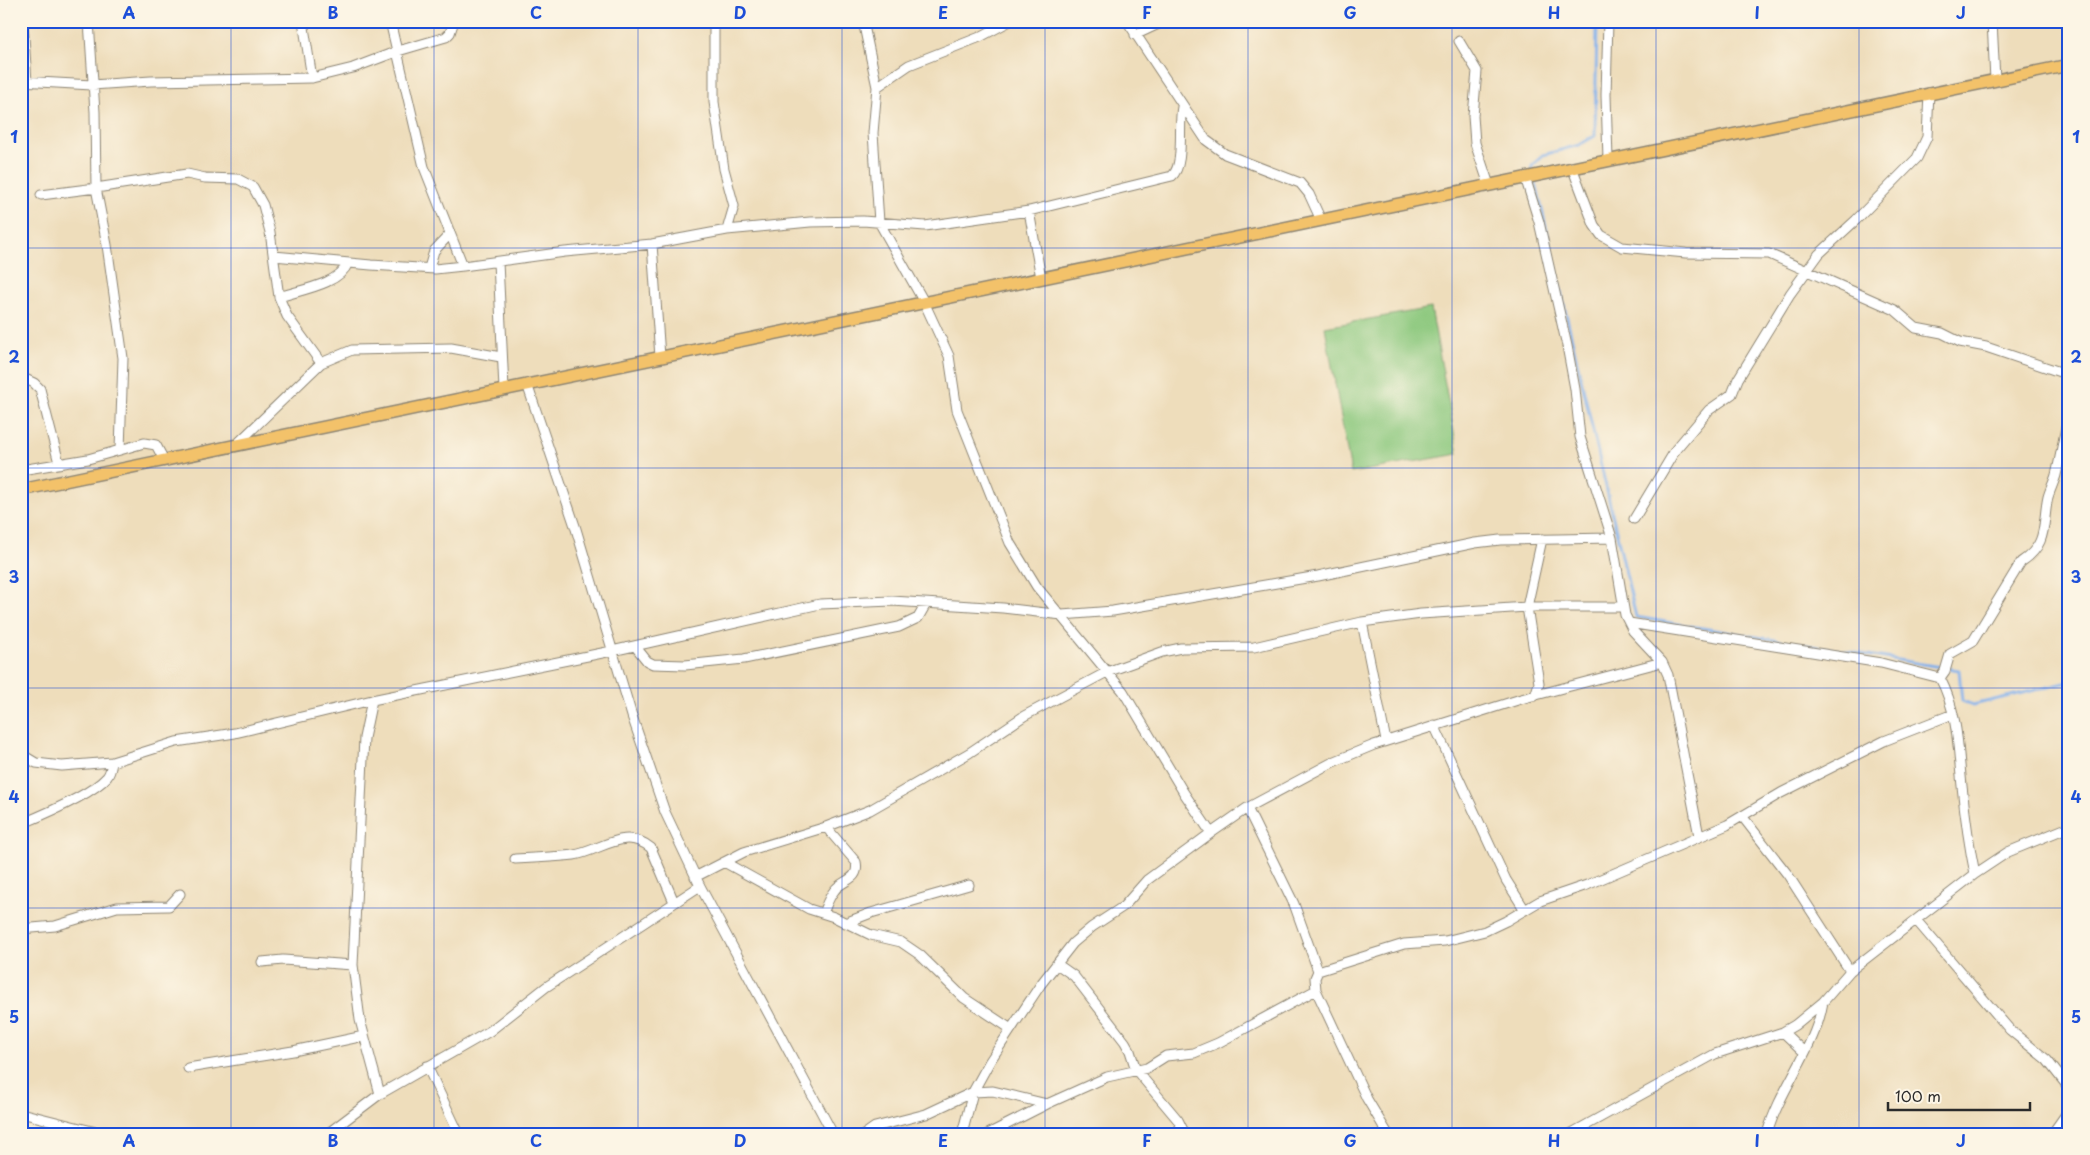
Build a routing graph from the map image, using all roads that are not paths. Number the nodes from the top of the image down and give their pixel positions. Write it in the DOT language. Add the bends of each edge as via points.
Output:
graph roads {
  1 [pos="23,21"];
  2 [pos="88,21"];
  3 [pos="302,21"];
  4 [pos="390,21"];
  5 [pos="454,21"];
  6 [pos="714,21"];
  7 [pos="863,21"];
  8 [pos="1010,21"];
  9 [pos="1127,21"];
  10 [pos="1165,21"];
  11 [pos="1608,21"];
  12 [pos="1992,21"];
  13 [pos="1135,34"];
  14 [pos="1459,41"];
  15 [pos="398,51"];
  16 [pos="2069,65"];
  17 [pos="312,78"];
  18 [pos="1996,80"];
  19 [pos="24,82"];
  20 [pos="92,86"];
  21 [pos="877,87"];
  22 [pos="1929,93"];
  23 [pos="1182,107"];
  24 [pos="1608,160"];
  25 [pos="1572,167"];
  26 [pos="1525,177"];
  27 [pos="1489,185"];
  28 [pos="96,188"];
  29 [pos="42,195"];
  30 [pos="1029,211"];
  31 [pos="1322,220"];
  32 [pos="879,222"];
  33 [pos="727,230"];
  34 [pos="450,234"];
  35 [pos="652,244"];
  36 [pos="274,256"];
  37 [pos="498,262"];
  38 [pos="348,263"];
  39 [pos="463,266"];
  40 [pos="428,268"];
  41 [pos="1808,270"];
  42 [pos="1041,278"];
  43 [pos="279,297"];
  44 [pos="924,302"];
  45 [pos="501,356"];
  46 [pos="660,357"];
  47 [pos="320,363"];
  48 [pos="2069,375"];
  49 [pos="21,377"];
  50 [pos="527,384"];
  51 [pos="504,388"];
  52 [pos="2069,414"];
  53 [pos="236,445"];
  54 [pos="120,450"];
  55 [pos="164,460"];
  56 [pos="59,463"];
  57 [pos="21,470"];
  58 [pos="21,490"];
  59 [pos="1634,518"];
  60 [pos="1612,538"];
  61 [pos="1542,539"];
  62 [pos="926,604"];
  63 [pos="1623,606"];
  64 [pos="1527,607"];
  65 [pos="1062,614"];
  66 [pos="1362,622"];
  67 [pos="1629,623"];
  68 [pos="635,646"];
  69 [pos="612,651"];
  70 [pos="1662,662"];
  71 [pos="1107,672"];
  72 [pos="1940,678"];
  73 [pos="1535,696"];
  74 [pos="372,700"];
  75 [pos="1953,714"];
  76 [pos="1434,725"];
  77 [pos="1386,741"];
  78 [pos="21,754"];
  79 [pos="112,762"];
  80 [pos="1247,808"];
  81 [pos="1742,816"];
  82 [pos="21,824"];
  83 [pos="826,827"];
  84 [pos="2069,827"];
  85 [pos="1211,833"];
  86 [pos="1699,836"];
  87 [pos="515,859"];
  88 [pos="724,862"];
  89 [pos="1975,874"];
  90 [pos="695,877"];
  91 [pos="969,885"];
  92 [pos="700,886"];
  93 [pos="180,894"];
  94 [pos="674,902"];
  95 [pos="1525,910"];
  96 [pos="823,913"];
  97 [pos="1916,920"];
  98 [pos="845,923"];
  99 [pos="21,929"];
  100 [pos="262,962"];
  101 [pos="1057,964"];
  102 [pos="353,965"];
  103 [pos="1318,971"];
  104 [pos="1850,971"];
  105 [pos="1316,990"];
  106 [pos="1822,1002"];
  107 [pos="1011,1029"];
  108 [pos="1783,1032"];
  109 [pos="364,1036"];
  110 [pos="1804,1052"];
  111 [pos="427,1066"];
  112 [pos="188,1068"];
  113 [pos="1136,1070"];
  114 [pos="2069,1088"];
  115 [pos="973,1092"];
  116 [pos="380,1094"];
  117 [pos="1047,1104"];
  118 [pos="2069,1110"];
  119 [pos="21,1113"];
  120 [pos="343,1123"];
  121 [pos="104,1134"];
  122 [pos="327,1134"];
  123 [pos="345,1134"];
  124 [pos="458,1134"];
  125 [pos="833,1134"];
  126 [pos="865,1134"];
  127 [pos="962,1134"];
  128 [pos="988,1134"];
  129 [pos="1185,1134"];
  130 [pos="1388,1134"];
  131 [pos="1570,1134"];
  132 [pos="1767,1134"];
  133 [pos="2052,1134"];
  1 -- 19 [label="street"];
  2 -- 20 [label="street"];
  3 -- 17 [label="street"];
  4 -- 15 [label="street"];
  5 -- 15 [label="street" via="446,37"];
  6 -- 33 [label="street" via="714,102 724,170 734,206"];
  7 -- 21 [label="street"];
  8 -- 21 [label="street" via="980,37 909,65"];
  9 -- 13 [label="street"];
  10 -- 13 [label="street"];
  11 -- 24 [label="street"];
  12 -- 18 [label="street"];
  13 -- 23 [label="street"];
  14 -- 27 [label="street" via="1477,71 1473,116 1475,143"];
  15 -- 17 [label="street" via="369,63"];
  15 -- 34 [label="street" via="424,167"];
  16 -- 18 [label="main road"];
  17 -- 20 [label="street" via="151,81"];
  18 -- 22 [label="main road"];
  19 -- 20 [label="street"];
  20 -- 28 [label="street"];
  21 -- 32 [label="street" via="873,133"];
  22 -- 24 [label="main road"];
  22 -- 41 [label="street" via="1927,138 1917,158 1820,254"];
  23 -- 30 [label="street" via="1180,160 1172,176"];
  23 -- 31 [label="street" via="1215,148 1305,187"];
  24 -- 25 [label="main road"];
  25 -- 26 [label="main road"];
  25 -- 41 [label="street" via="1594,225 1601,235 1622,246 1686,253 1769,254"];
  26 -- 27 [label="main road"];
  26 -- 60 [label="street" via="1567,346 1580,437"];
  27 -- 31 [label="main road"];
  28 -- 29 [label="street"];
  28 -- 36 [label="street" via="180,175 242,181 253,187 263,205"];
  28 -- 54 [label="street" via="123,358"];
  30 -- 32 [label="street" via="924,226"];
  30 -- 42 [label="street"];
  31 -- 42 [label="main road"];
  32 -- 33 [label="street" via="810,222"];
  32 -- 44 [label="street"];
  33 -- 35 [label="street"];
  34 -- 39 [label="street"];
  34 -- 40 [label="street" via="434,251"];
  35 -- 37 [label="street"];
  35 -- 46 [label="street"];
  36 -- 38 [label="street"];
  36 -- 43 [label="street"];
  37 -- 39 [label="street"];
  37 -- 45 [label="street" via="503,331"];
  38 -- 40 [label="street"];
  38 -- 43 [label="street" via="343,273 327,281"];
  39 -- 40 [label="street"];
  41 -- 48 [label="street" via="1895,310 1916,328 1942,333 1960,342 1986,347"];
  41 -- 59 [label="street" via="1775,318 1732,394 1709,410 1676,449"];
  42 -- 44 [label="main road"];
  43 -- 47 [label="street" via="287,316"];
  44 -- 46 [label="main road"];
  44 -- 65 [label="street" via="951,360 957,410 1010,543 1037,587"];
  45 -- 47 [label="street" via="451,348 373,348 352,350"];
  45 -- 51 [label="street"];
  46 -- 50 [label="main road"];
  47 -- 53 [label="street"];
  49 -- 56 [label="street" via="40,389"];
  50 -- 51 [label="main road"];
  50 -- 69 [label="street" via="576,529"];
  51 -- 53 [label="main road"];
  52 -- 72 [label="street" via="2047,505 2046,525 2039,543 2021,562 1973,640 1950,654"];
  53 -- 55 [label="main road"];
  54 -- 55 [label="street" via="150,443 156,445"];
  54 -- 56 [label="street"];
  55 -- 58 [label="main road"];
  56 -- 57 [label="street"];
  60 -- 61 [label="street"];
  60 -- 63 [label="street"];
  61 -- 64 [label="street"];
  61 -- 65 [label="street" via="1475,543 1113,611"];
  62 -- 65 [label="street"];
  62 -- 68 [label="street" via="892,601 820,604"];
  62 -- 68 [label="street" via="918,618 899,627 744,659 663,666 647,661"];
  63 -- 64 [label="street"];
  63 -- 67 [label="street"];
  64 -- 66 [label="street" via="1421,614"];
  64 -- 73 [label="street" via="1539,683"];
  65 -- 71 [label="street"];
  66 -- 71 [label="street" via="1254,647 1181,648"];
  66 -- 77 [label="street"];
  67 -- 70 [label="street" via="1639,639"];
  67 -- 72 [label="street" via="1881,663"];
  68 -- 69 [label="street"];
  69 -- 74 [label="street"];
  69 -- 90 [label="street" via="653,779 678,844"];
  70 -- 73 [label="street"];
  70 -- 86 [label="street" via="1668,675"];
  71 -- 83 [label="street" via="1024,716 870,810"];
  71 -- 85 [label="street" via="1138,712"];
  72 -- 75 [label="street"];
  73 -- 76 [label="street"];
  74 -- 79 [label="street" via="235,733 176,742"];
  74 -- 102 [label="street" via="364,746"];
  75 -- 81 [label="street" via="1884,741"];
  75 -- 89 [label="street" via="1959,740 1966,828"];
  76 -- 77 [label="street"];
  76 -- 95 [label="street" via="1506,880"];
  77 -- 80 [label="street" via="1333,762"];
  78 -- 79 [label="street" via="36,763 62,766"];
  79 -- 82 [label="street" via="110,772 102,781 54,810"];
  80 -- 85 [label="street"];
  80 -- 103 [label="street" via="1294,904"];
  81 -- 86 [label="street"];
  81 -- 104 [label="street" via="1788,875"];
  83 -- 88 [label="street" via="744,852"];
  83 -- 96 [label="street" via="856,862 857,868 854,876 833,892"];
  84 -- 89 [label="street" via="2008,852"];
  85 -- 101 [label="street" via="1147,880 1124,906 1073,943"];
  86 -- 95 [label="street"];
  87 -- 94 [label="street" via="576,855 615,840 631,839 652,848"];
  88 -- 90 [label="street"];
  88 -- 96 [label="street" via="809,909"];
  89 -- 97 [label="street"];
  90 -- 92 [label="street"];
  91 -- 98 [label="street"];
  92 -- 94 [label="street"];
  92 -- 125 [label="street"];
  93 -- 99 [label="street" via="169,906 117,907 55,926"];
  94 -- 111 [label="street" via="546,988 490,1031"];
  95 -- 103 [label="street" via="1468,936 1404,944"];
  96 -- 98 [label="street"];
  97 -- 104 [label="street"];
  97 -- 114 [label="street" via="2010,1030 2047,1060"];
  98 -- 107 [label="street" via="871,936 901,942 920,955 964,998"];
  100 -- 102 [label="street" via="283,960"];
  101 -- 107 [label="street"];
  101 -- 113 [label="street" via="1074,976 1125,1042"];
  102 -- 109 [label="street"];
  103 -- 105 [label="street"];
  104 -- 106 [label="street"];
  105 -- 113 [label="street" via="1218,1043 1194,1053 1166,1056"];
  105 -- 130 [label="street" via="1367,1099"];
  106 -- 108 [label="street"];
  106 -- 110 [label="street" via="1820,1018"];
  107 -- 115 [label="street"];
  108 -- 110 [label="street"];
  108 -- 131 [label="street" via="1715,1054"];
  109 -- 112 [label="street"];
  109 -- 116 [label="street"];
  110 -- 132 [label="street" via="1773,1113"];
  111 -- 116 [label="street"];
  111 -- 124 [label="street"];
  113 -- 117 [label="street" via="1113,1075"];
  113 -- 129 [label="street" via="1178,1120"];
  115 -- 117 [label="street" via="994,1091"];
  115 -- 126 [label="street" via="926,1114 875,1127"];
  115 -- 127 [label="street"];
  116 -- 120 [label="street"];
  117 -- 128 [label="street"];
  118 -- 133 [label="street"];
  119 -- 121 [label="street"];
  120 -- 122 [label="street"];
  120 -- 123 [label="street"];
}
